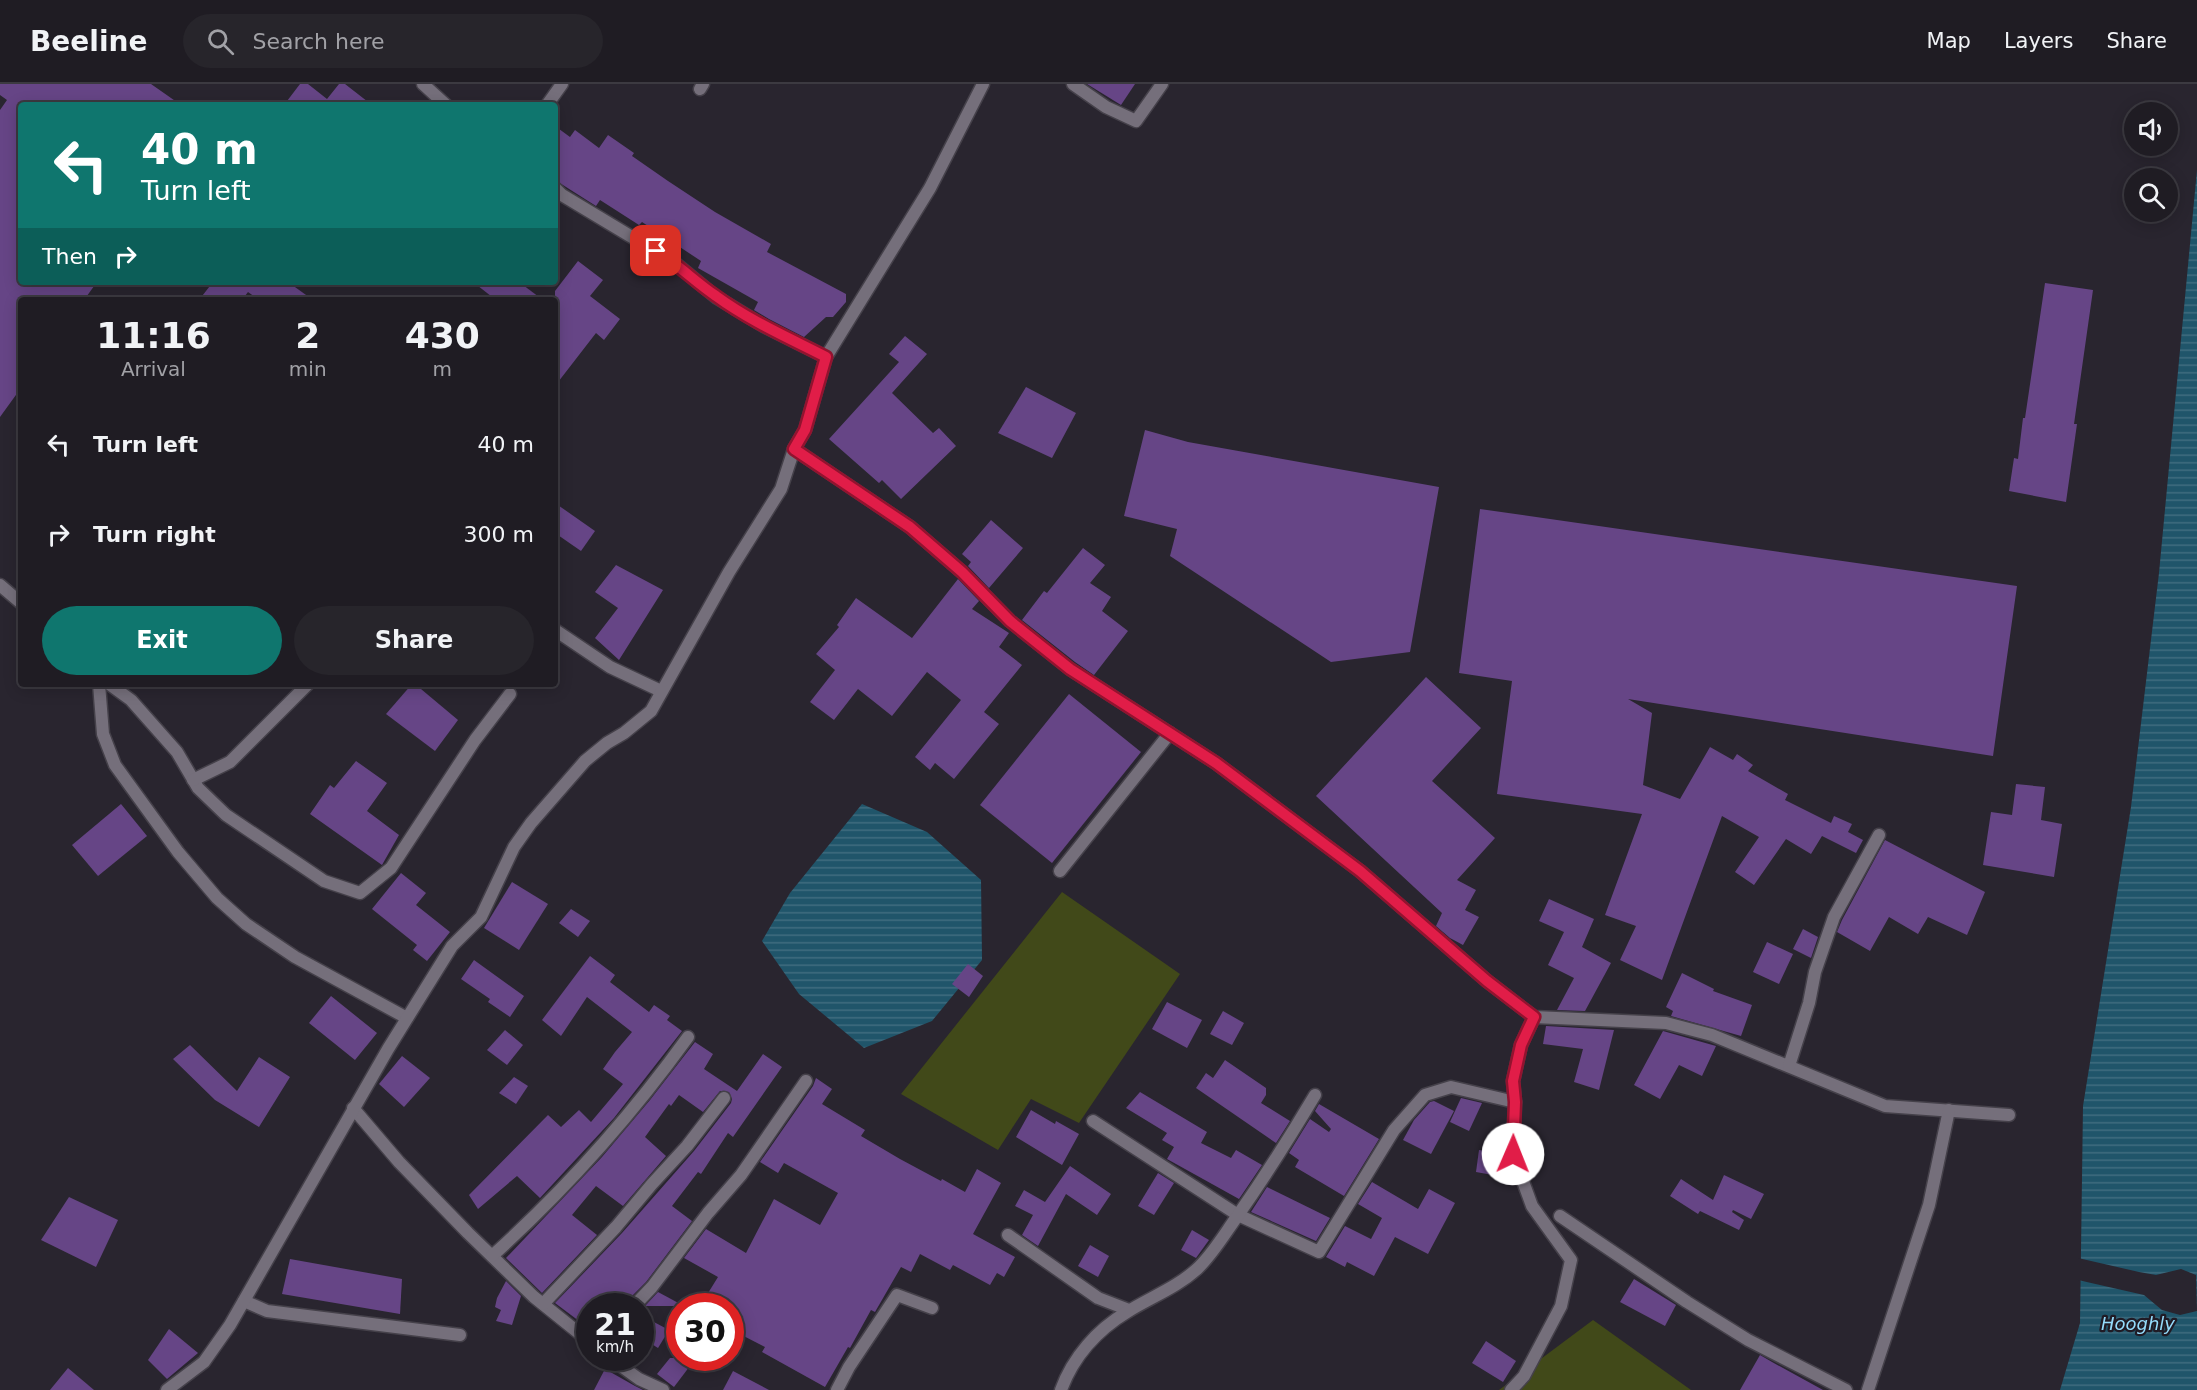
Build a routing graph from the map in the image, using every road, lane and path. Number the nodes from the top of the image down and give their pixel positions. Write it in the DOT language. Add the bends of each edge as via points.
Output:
graph roads {
  1 [pos="423,84"];
  2 [pos="562,84"];
  3 [pos="983,84"];
  4 [pos="1073,84"];
  5 [pos="1162,84"];
  6 [pos="443,102"];
  7 [pos="549,102"];
  8 [pos="558,191"];
  9 [pos="826,357"];
  10 [pos="794,449"];
  11 [pos="0,585"];
  12 [pos="18,600"];
  13 [pos="558,632"];
  14 [pos="99,687"];
  15 [pos="113,687"];
  16 [pos="305,687"];
  17 [pos="661,691"];
  18 [pos="510,694"];
  19 [pos="1170,733"];
  20 [pos="193,780"];
  21 [pos="1879,835"];
  22 [pos="1060,871"];
  23 [pos="1534,1017"];
  24 [pos="407,1018"];
  25 [pos="688,1037"];
  26 [pos="1789,1066"];
  27 [pos="806,1081"];
  28 [pos="1315,1095"];
  29 [pos="724,1098"];
  30 [pos="1515,1102"];
  31 [pos="353,1108"];
  32 [pos="1948,1110"];
  33 [pos="2009,1115"];
  34 [pos="1093,1121"];
  35 [pos="1238,1215"];
  36 [pos="1560,1216"];
  37 [pos="1008,1235"];
  38 [pos="492,1256"];
  39 [pos="646,1293"];
  40 [pos="244,1301"];
  41 [pos="543,1304"];
  42 [pos="932,1308"];
  43 [pos="1129,1310"];
  44 [pos="576,1331"];
  45 [pos="460,1335"];
  46 [pos="628,1371"];
  47 [pos="167,1390"];
  48 [pos="660,1390"];
  49 [pos="837,1390"];
  50 [pos="1061,1390"];
  51 [pos="1511,1390"];
  52 [pos="1846,1390"];
  53 [pos="1868,1390"];
  1 -- 6 [label="street"];
  2 -- 7 [label="street"];
  3 -- 9 [label="street" via="930,188"];
  4 -- 5 [label="street" via="1136,122"];
  8 -- 9 [label="street" via="675,263 716,297"];
  9 -- 10 [label="street" via="805,430"];
  10 -- 17 [label="street" via="781,489"];
  10 -- 19 [label="street" via="910,527 1010,621 1070,669"];
  11 -- 12 [label="street"];
  13 -- 17 [label="street" via="610,667"];
  14 -- 24 [label="street" via="103,734 115,765 217,898 246,924 295,957"];
  15 -- 20 [label="street" via="130,700 177,752"];
  16 -- 20 [label="street" via="230,762"];
  17 -- 24 [label="street" via="651,711 585,761 531,823 514,847 481,917 452,946"];
  18 -- 20 [label="street" via="391,868 360,893 324,881 280,854 226,815"];
  19 -- 22 [label="street"];
  19 -- 23 [label="street" via="1360,871"];
  21 -- 26 [label="street" via="1834,917"];
  23 -- 26 [label="street" via="1666,1023 1712,1035"];
  23 -- 30 [label="street" via="1521,1045 1513,1081"];
  24 -- 31 [label="street"];
  25 -- 38 [label="street" via="656,1082 589,1160 533,1220"];
  26 -- 32 [label="street" via="1885,1106"];
  27 -- 39 [label="street" via="741,1175"];
  28 -- 35 [label="street"];
  29 -- 41 [label="street" via="616,1227"];
  30 -- 35 [label="street" via="1451,1087 1425,1095 1394,1130 1319,1252"];
  30 -- 51 [label="street" via="1513,1154 1532,1206 1571,1260 1561,1306 1524,1376"];
  31 -- 38 [label="street" via="399,1162"];
  31 -- 40 [label="street"];
  32 -- 33 [label="street"];
  32 -- 53 [label="street" via="1929,1205"];
  34 -- 35 [label="street"];
  35 -- 43 [label="street" via="1198,1267 1175,1287"];
  36 -- 52 [label="street" via="1748,1340"];
  37 -- 43 [label="street" via="1098,1298"];
  38 -- 41 [label="street"];
  40 -- 45 [label="street" via="267,1311"];
  40 -- 47 [label="street" via="204,1362"];
  41 -- 44 [label="street"];
  42 -- 49 [label="street" via="897,1295"];
  43 -- 50 [label="street" via="1086,1345 1067,1372"];
  46 -- 48 [label="street"];
}
